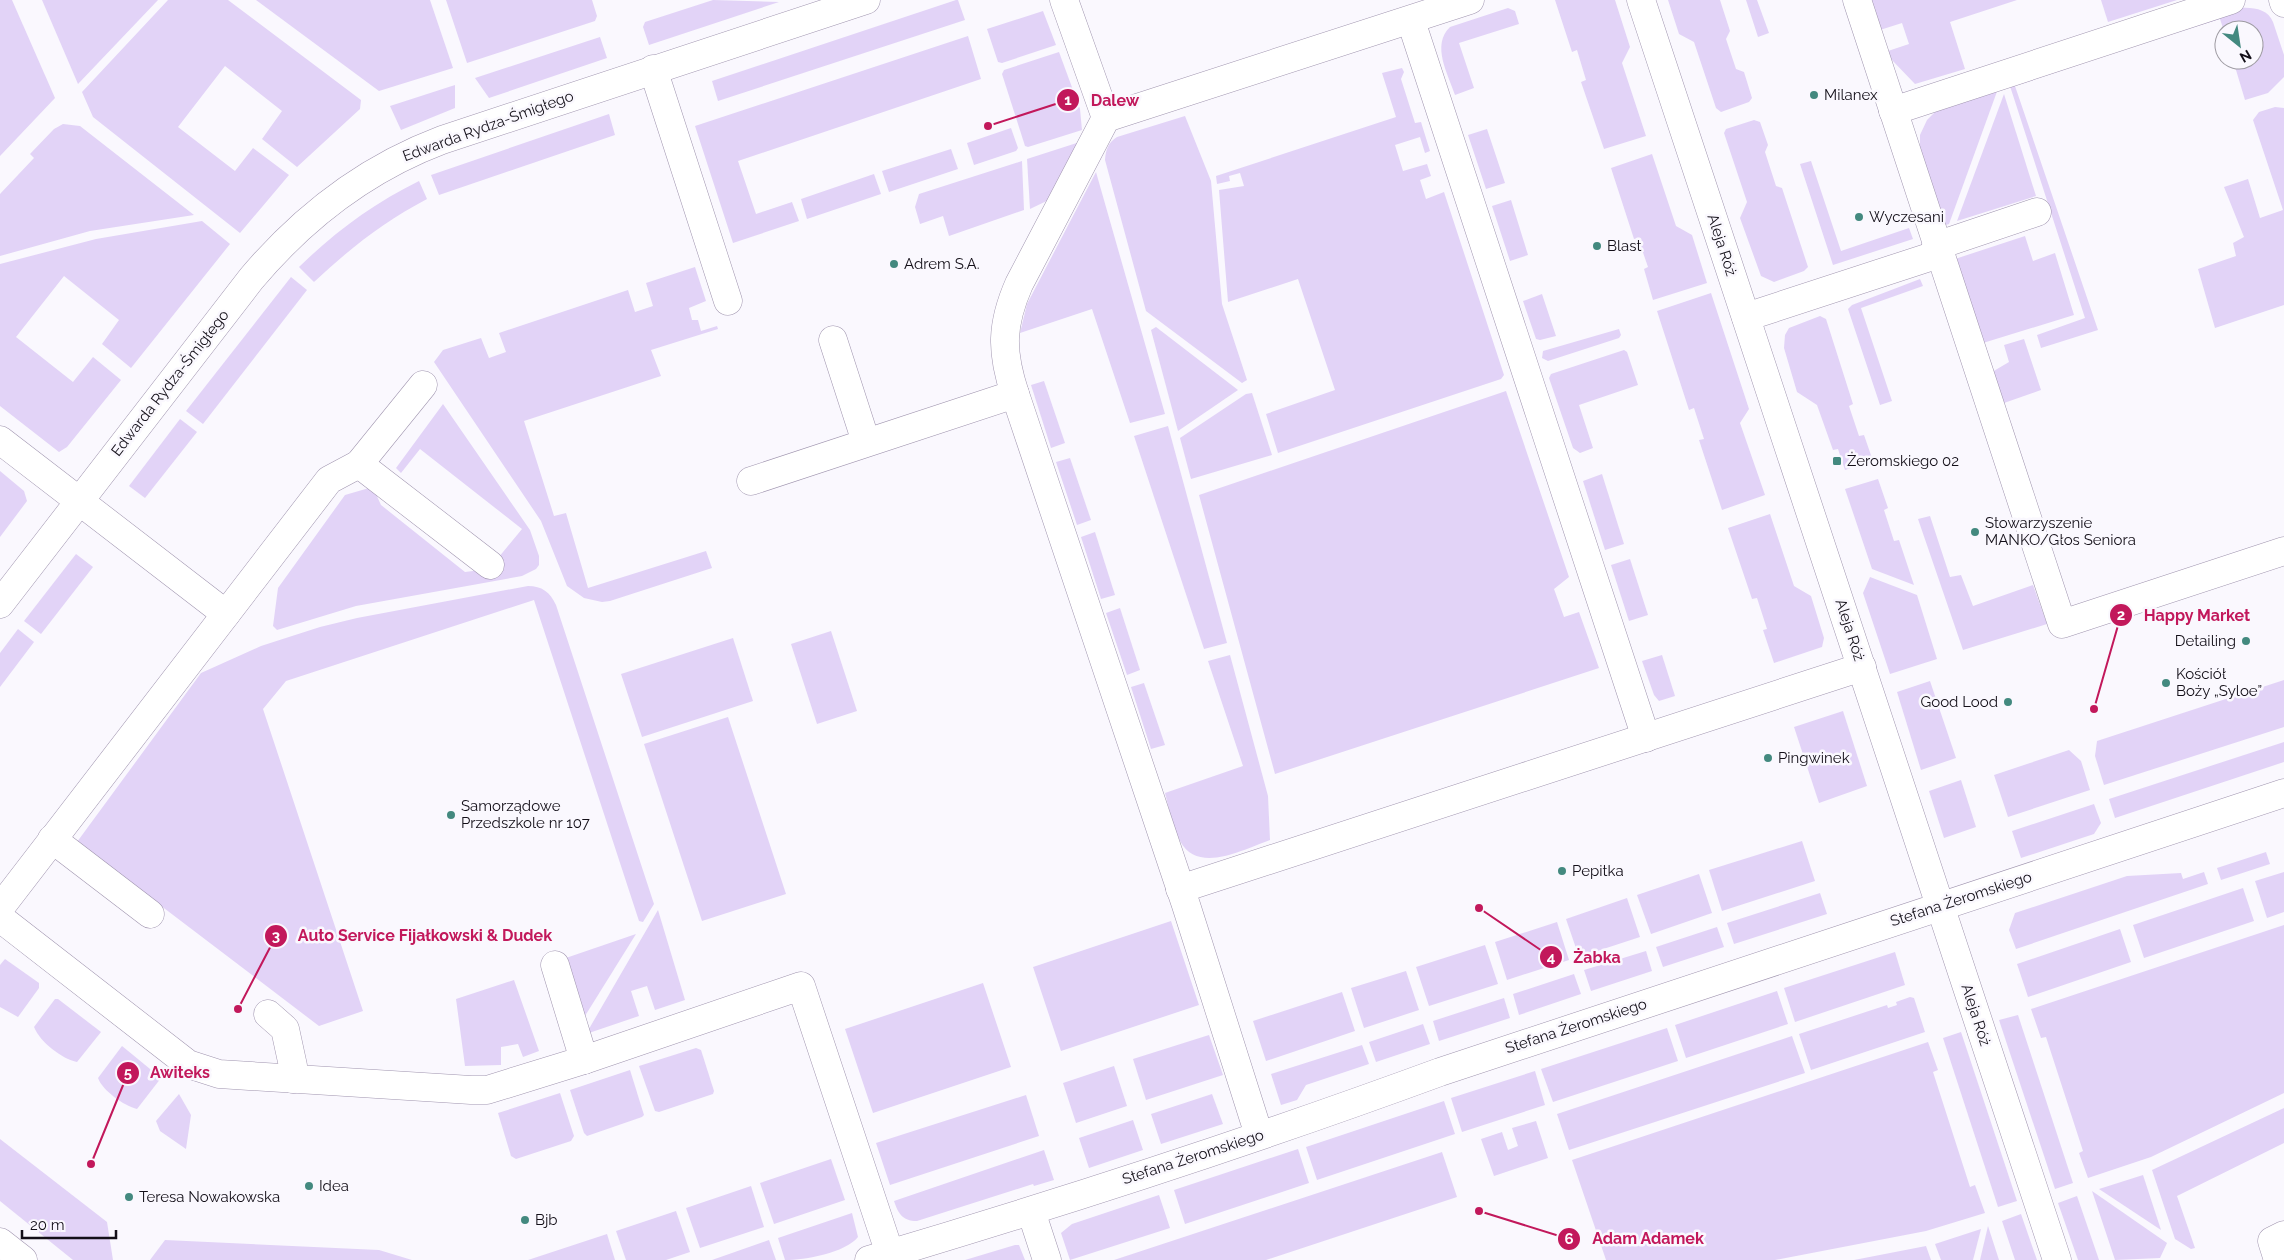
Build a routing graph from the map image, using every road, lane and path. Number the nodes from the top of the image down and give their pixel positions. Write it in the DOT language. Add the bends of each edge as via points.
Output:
graph roads {
  1 [pos="1064,0"];
  2 [pos="1470,0"];
  3 [pos="1641,0"];
  4 [pos="1857,0"];
  5 [pos="2231,0"];
  6 [pos="849,3"];
  7 [pos="1411,21"];
  8 [pos="653,69"];
  9 [pos="1893,111"];
  10 [pos="1106,118"];
  11 [pos="2037,212"];
  12 [pos="1938,250"];
  13 [pos="728,301"];
  14 [pos="1746,317"];
  15 [pos="833,340"];
  16 [pos="423,384"];
  17 [pos="1015,394"];
  18 [pos="0,440"];
  19 [pos="866,442"];
  20 [pos="359,464"];
  21 [pos="751,481"];
  22 [pos="78,502"];
  23 [pos="2284,551"];
  24 [pos="490,565"];
  25 [pos="0,604"];
  26 [pos="226,614"];
  27 [pos="1862,667"];
  28 [pos="1646,738"];
  29 [pos="2284,793"];
  30 [pos="52,839"];
  31 [pos="1180,889"];
  32 [pos="1940,906"];
  33 [pos="0,908"];
  34 [pos="150,914"];
  35 [pos="0,918"];
  36 [pos="555,965"];
  37 [pos="268,1014"];
  38 [pos="584,1060"];
  39 [pos="293,1078"];
  40 [pos="1259,1135"];
  41 [pos="1031,1211"];
  42 [pos="2284,1235"];
  43 [pos="880,1257"];
  44 [pos="1047,1260"];
  45 [pos="2057,1260"];
  46 [pos="2278,1260"];
  1 -- 10 [label="street"];
  2 -- 7 [label="street"];
  3 -- 14 [label="street, Aleja Róż"];
  4 -- 9 [label="street"];
  5 -- 9 [label="street"];
  6 -- 8 [label="street, Edwarda Rydza-Śmigłego"];
  7 -- 10 [label="street"];
  7 -- 28 [label="street"];
  8 -- 13 [label="street"];
  8 -- 22 [label="street, Edwarda Rydza-Śmigłego" via="424,147 388,163 334,197 287,238 250,279"];
  9 -- 12 [label="street"];
  10 -- 17 [label="street" via="1012,300 1004,343 1007,370"];
  11 -- 12 [label="street"];
  12 -- 14 [label="street"];
  12 -- 23 [label="street" via="2062,624"];
  14 -- 27 [label="street, Aleja Róż"];
  15 -- 19 [label="street"];
  16 -- 20 [label="street"];
  17 -- 19 [label="street"];
  17 -- 31 [label="street"];
  18 -- 22 [label="street"];
  19 -- 21 [label="street"];
  20 -- 24 [label="street"];
  20 -- 26 [label="street" via="329,480"];
  22 -- 25 [label="street, Edwarda Rydza-Śmigłego"];
  22 -- 26 [label="street"];
  26 -- 30 [label="street"];
  27 -- 28 [label="street"];
  27 -- 32 [label="street, Aleja Róż"];
  28 -- 31 [label="street"];
  29 -- 32 [label="street, Stefana Żeromskiego"];
  30 -- 33 [label="street"];
  30 -- 34 [label="street"];
  31 -- 40 [label="street"];
  32 -- 40 [label="street, Stefana Żeromskiego"];
  32 -- 45 [label="street, Aleja Róż"];
  35 -- 39 [label="street" via="188,1064 219,1074"];
  36 -- 38 [label="street"];
  37 -- 39 [label="street" via="286,1029"];
  38 -- 39 [label="street" via="478,1090"];
  38 -- 43 [label="street" via="801,986"];
  40 -- 41 [label="street, Stefana Żeromskiego"];
  41 -- 43 [label="street, Stefana Żeromskiego"];
  41 -- 44 [label="street"];
  42 -- 46 [label="street" via="2272,1241"];
}
